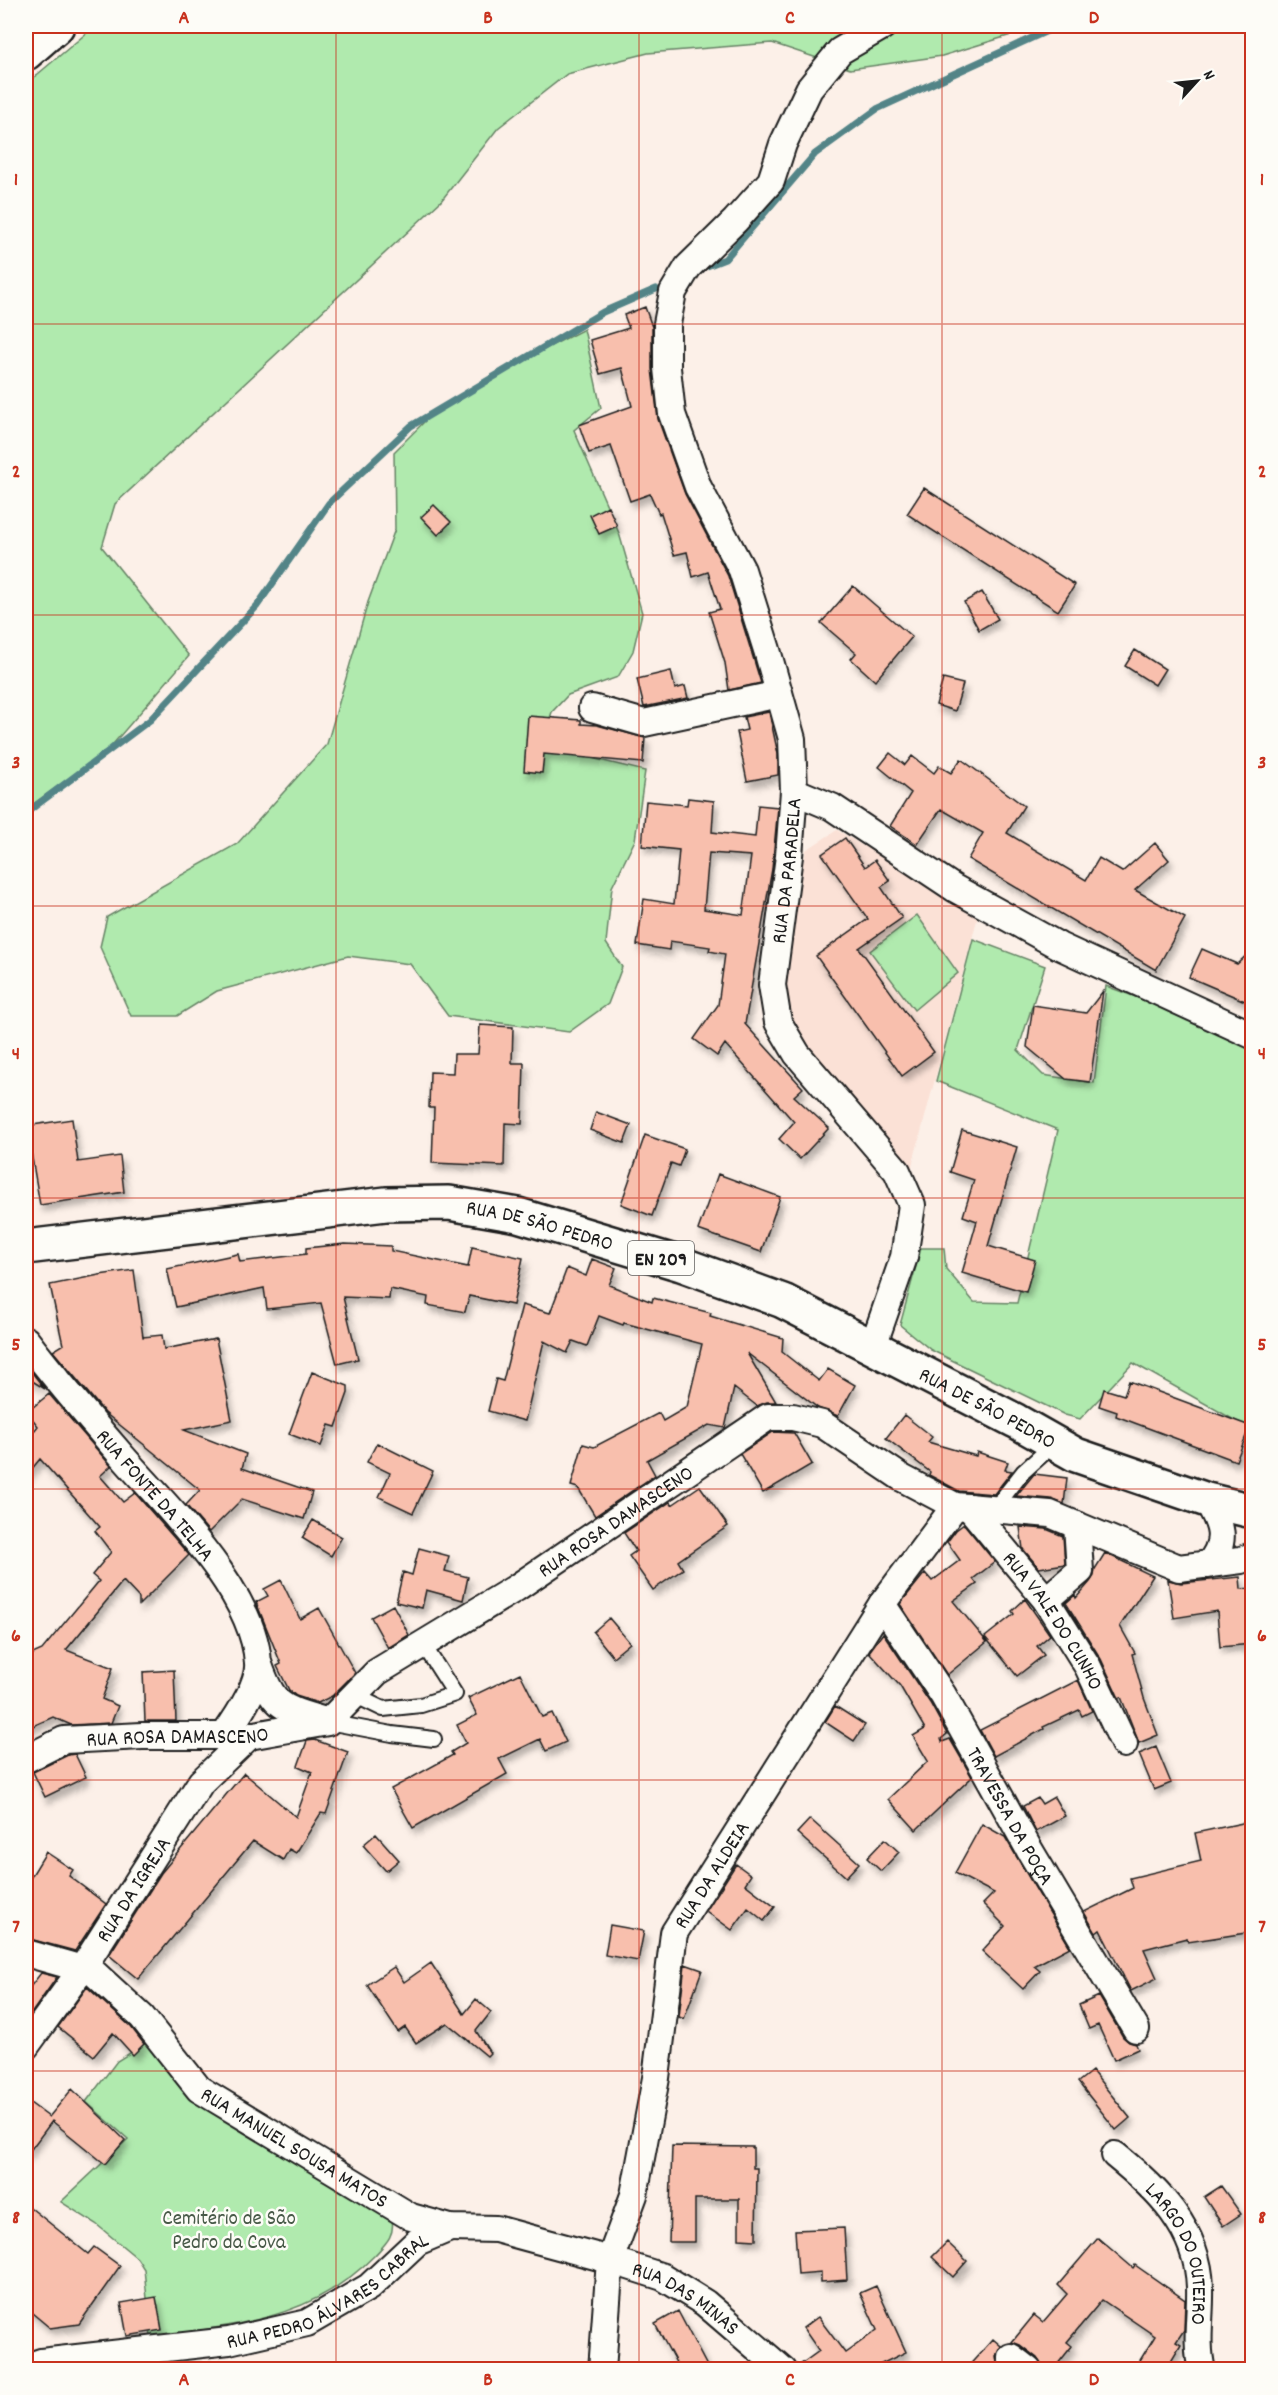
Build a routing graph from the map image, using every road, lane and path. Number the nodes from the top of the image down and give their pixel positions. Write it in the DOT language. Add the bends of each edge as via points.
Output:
graph roads {
  1 [pos="57,26"];
  2 [pos="883,26"];
  3 [pos="26,53"];
  4 [pos="780,694"];
  5 [pos="592,708"];
  6 [pos="794,791"];
  7 [pos="1252,1035"];
  8 [pos="26,1247"];
  9 [pos="26,1340"];
  10 [pos="873,1346"];
  11 [pos="1055,1443"];
  12 [pos="1207,1500"];
  13 [pos="962,1506"];
  14 [pos="994,1509"];
  15 [pos="1252,1511"];
  16 [pos="1077,1525"];
  17 [pos="1252,1556"];
  18 [pos="1208,1565"];
  19 [pos="1046,1600"];
  20 [pos="882,1604"];
  21 [pos="423,1644"];
  22 [pos="259,1665"];
  23 [pos="354,1695"];
  24 [pos="328,1722"];
  25 [pos="236,1736"];
  26 [pos="434,1738"];
  27 [pos="1124,1744"];
  28 [pos="26,1759"];
  29 [pos="26,1953"];
  30 [pos="82,1968"];
  31 [pos="1136,2029"];
  32 [pos="26,2046"];
  33 [pos="1115,2155"];
  34 [pos="450,2228"];
  35 [pos="610,2260"];
  36 [pos="31,2360"];
  37 [pos="602,2370"];
  38 [pos="783,2370"];
  39 [pos="1202,2370"];
  1 -- 3 [label="main road"];
  2 -- 4 [label="street" via="840,51 809,89 783,144 771,181 688,267 673,292 667,324 672,414 698,487 742,570"];
  4 -- 5 [label="street" via="644,723"];
  4 -- 6 [label="street" via="792,739"];
  6 -- 7 [label="street, RUA DA PARADELA" via="832,807 954,888 1059,946"];
  6 -- 10 [label="street, RUA DA PARADELA" via="772,985 778,1022 797,1054 897,1171 912,1205 904,1257"];
  8 -- 10 [label="main road, RUA DE SÃO PEDRO / EN 209" via="386,1204 449,1203 518,1215 681,1264 783,1301"];
  9 -- 22 [label="street, RUA FONTE DA TELHA" via="62,1388 214,1561 252,1628"];
  10 -- 11 [label="main road, RUA DE SÃO PEDRO / EN 209"];
  11 -- 12 [label="main road, RUA DE SÃO PEDRO / EN 209" via="1076,1455"];
  11 -- 14 [label="lane" via="1023,1472"];
  12 -- 15 [label="main road, RUA DE SÃO PEDRO / EN 209"];
  12 -- 18 [label="street" via="1219,1520 1221,1544"];
  13 -- 14 [label="street, RUA ROSA DAMASCENO"];
  13 -- 19 [label="street, RUA VALE DO CUNHO"];
  13 -- 20 [label="street, RUA DA ALDEIA"];
  13 -- 21 [label="street, RUA ROSA DAMASCENO" via="902,1478 822,1424 793,1417 768,1417 516,1588"];
  14 -- 16 [label="street, RUA ROSA DAMASCENO" via="1050,1514"];
  16 -- 18 [label="street, RUA ROSA DAMASCENO" via="1179,1568"];
  16 -- 19 [label="street" via="1080,1571"];
  17 -- 18 [label="street, RUA ROSA DAMASCENO"];
  19 -- 27 [label="street, RUA VALE DO CUNHO" via="1088,1667"];
  20 -- 31 [label="street, TRAVESSA DA POÇA" via="943,1695"];
  20 -- 35 [label="street, RUA DA ALDEIA" via="674,1933 656,2078 634,2195"];
  21 -- 23 [label="street, RUA ROSA DAMASCENO" via="377,1672"];
  21 -- 23 [label="lane" via="455,1694 421,1705 383,1709"];
  22 -- 24 [label="street, RUA FONTE DA TELHA" via="267,1689 284,1708"];
  22 -- 25 [label="street, RUA FONTE DA TELHA"];
  23 -- 24 [label="street, RUA ROSA DAMASCENO"];
  24 -- 25 [label="street, RUA ROSA DAMASCENO"];
  24 -- 26 [label="lane"];
  25 -- 28 [label="street, RUA ROSA DAMASCENO" via="64,1740"];
  25 -- 30 [label="street, RUA DA IGREJA" via="201,1782"];
  29 -- 30 [label="street, RUA MANUEL SOUSA MATOS"];
  30 -- 32 [label="street, RUA DA IGREJA"];
  30 -- 34 [label="street, RUA MANUEL SOUSA MATOS" via="93,1972 142,2017 199,2089 411,2217"];
  33 -- 39 [label="street, LARGO DO OUTEIRO" via="1150,2183 1176,2215 1194,2249 1200,2285"];
  34 -- 35 [label="street, RUA MANUEL SOUSA MATOS" via="496,2229"];
  34 -- 36 [label="street, RUA PEDRO ÁLVARES CABRAL" via="417,2242 369,2287 307,2324 229,2341"];
  35 -- 37 [label="street, RUA DA ALDEIA"];
  35 -- 38 [label="street, RUA DAS MINAS" via="663,2277 705,2303"];
}
